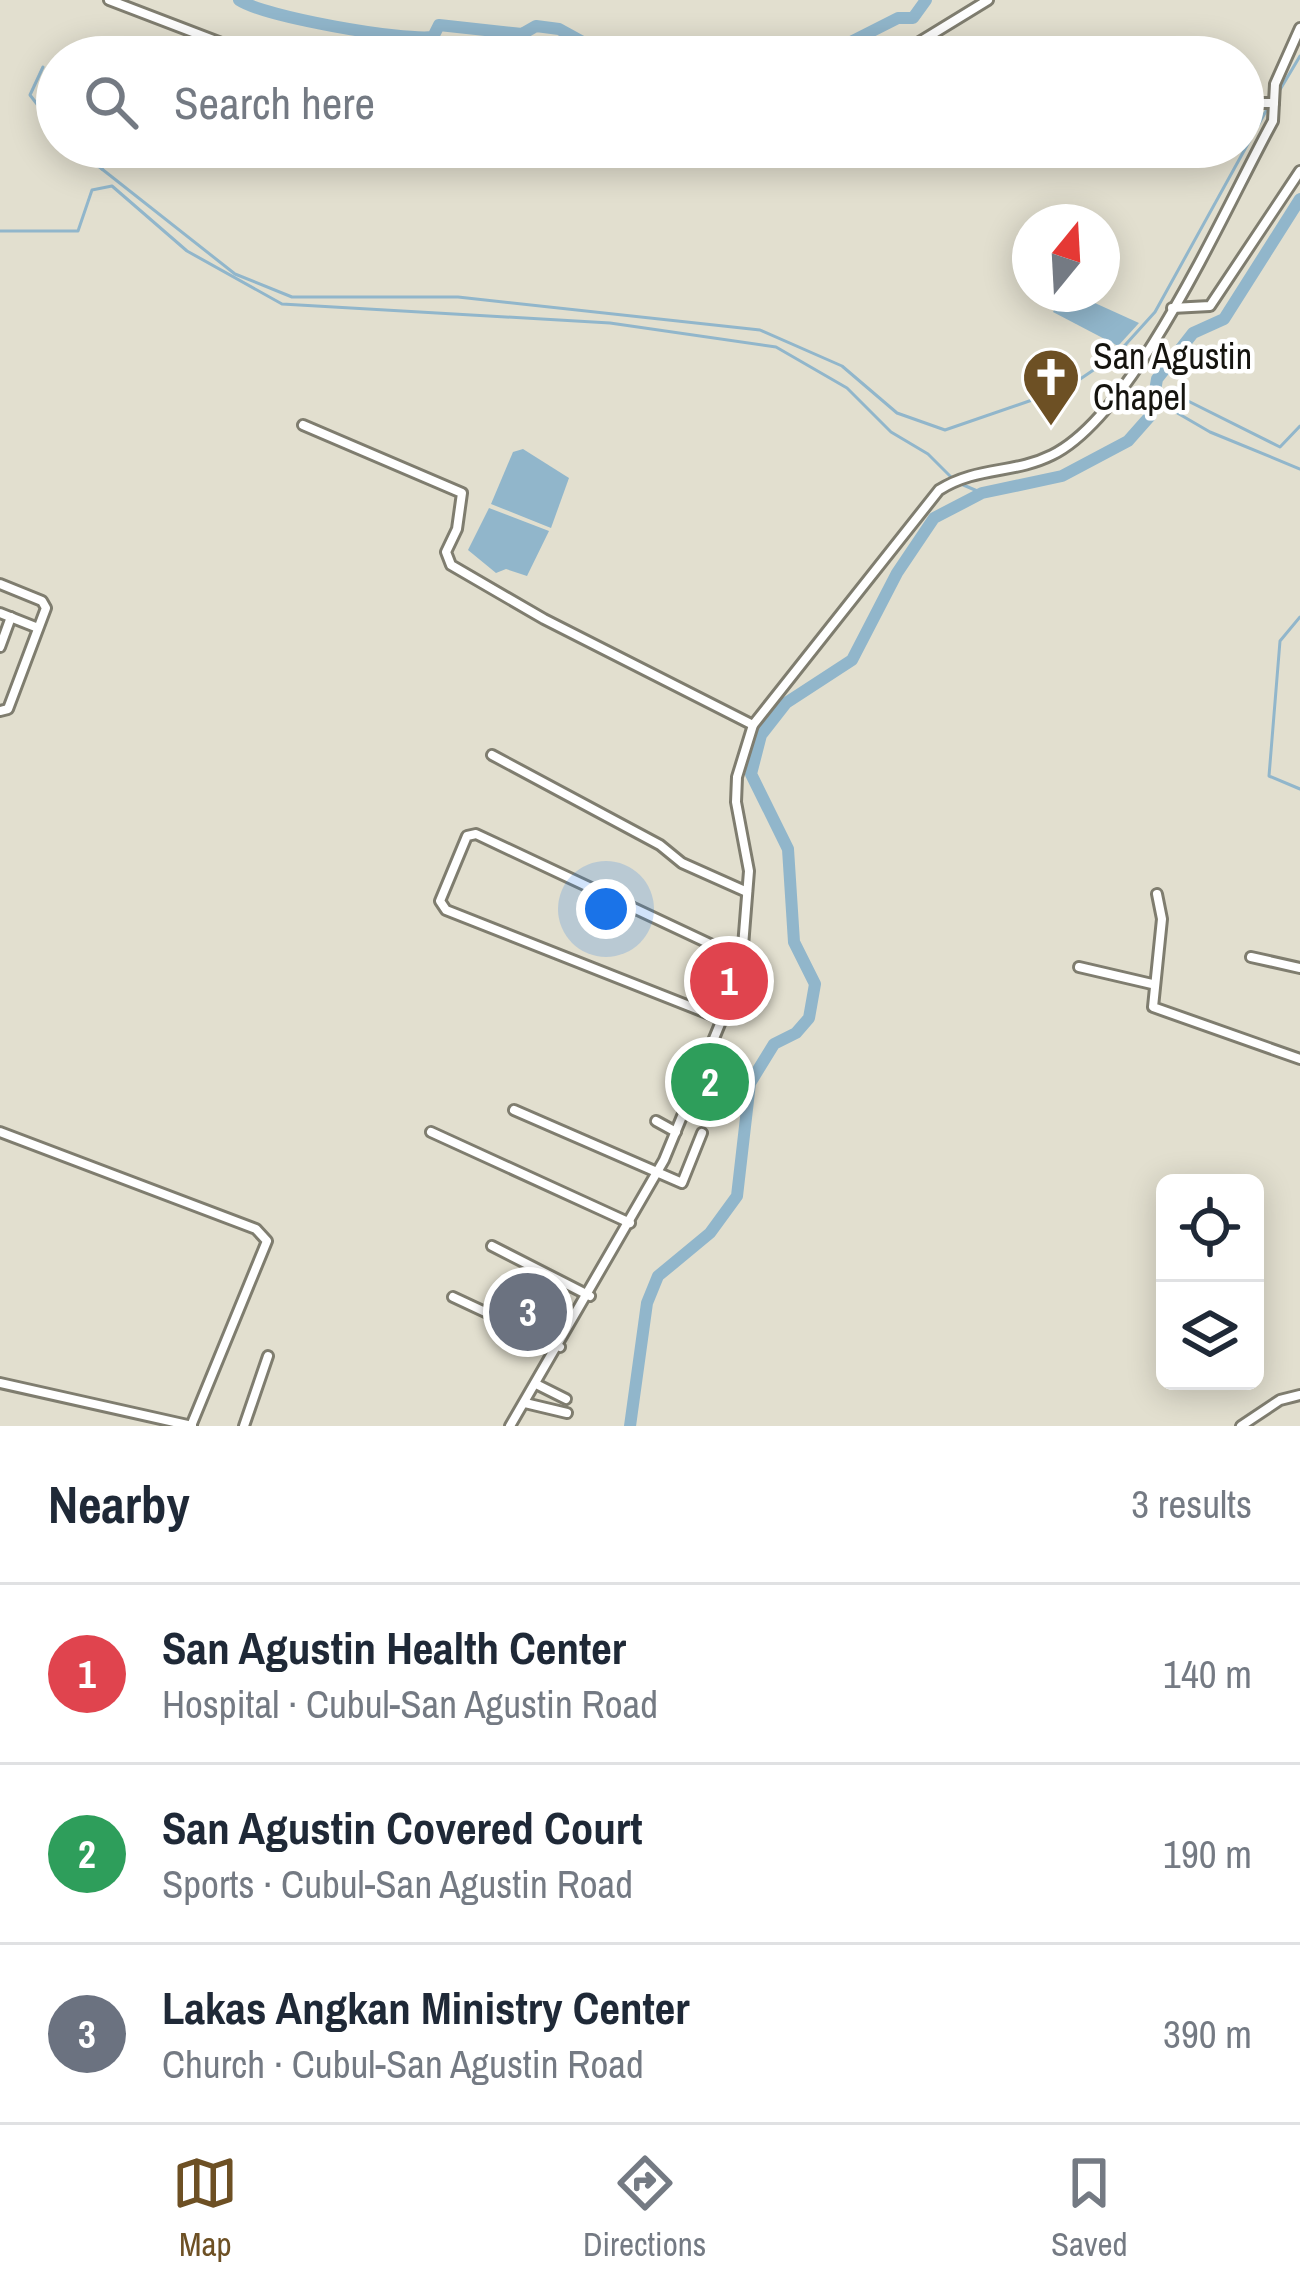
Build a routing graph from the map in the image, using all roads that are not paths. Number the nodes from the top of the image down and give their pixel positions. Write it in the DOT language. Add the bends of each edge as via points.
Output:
graph roads {
  1 [pos="109,0"];
  2 [pos="988,0"];
  3 [pos="1300,28"];
  4 [pos="203,36"];
  5 [pos="929,36"];
  6 [pos="1264,103"];
  7 [pos="1274,103"];
  8 [pos="1264,138"];
  9 [pos="1247,168"];
  10 [pos="1300,171"];
  11 [pos="1171,308"];
  12 [pos="303,425"];
  13 [pos="0,584"];
  14 [pos="0,613"];
  15 [pos="11,617"];
  16 [pos="38,628"];
  17 [pos="0,646"];
  18 [pos="0,711"];
  19 [pos="753,725"];
  20 [pos="492,755"];
  21 [pos="748,892"];
  22 [pos="1157,894"];
  23 [pos="1251,956"];
  24 [pos="742,959"];
  25 [pos="1079,967"];
  26 [pos="1300,968"];
  27 [pos="1152,984"];
  28 [pos="722,1019"];
  29 [pos="1300,1059"];
  30 [pos="514,1110"];
  31 [pos="656,1121"];
  32 [pos="0,1132"];
  33 [pos="431,1132"];
  34 [pos="676,1132"];
  35 [pos="702,1132"];
  36 [pos="656,1175"];
  37 [pos="630,1223"];
  38 [pos="492,1246"];
  39 [pos="590,1296"];
  40 [pos="453,1297"];
  41 [pos="560,1347"];
  42 [pos="268,1356"];
  43 [pos="0,1383"];
  44 [pos="538,1384"];
  45 [pos="1300,1395"];
  46 [pos="566,1399"];
  47 [pos="525,1403"];
  48 [pos="567,1413"];
  49 [pos="192,1426"];
  50 [pos="244,1426"];
  51 [pos="510,1426"];
  52 [pos="1241,1426"];
  1 -- 4 [label="street"];
  2 -- 5 [label="street"];
  3 -- 7 [label="street"];
  6 -- 7 [label="street"];
  7 -- 8 [label="street"];
  9 -- 11 [label="street"];
  10 -- 11 [label="street" via="1210,306"];
  11 -- 19 [label="street" via="1150,353 1104,412 1060,449 968,472 939,490"];
  12 -- 19 [label="street" via="462,493 446,552 451,565"];
  13 -- 16 [label="street" via="43,601"];
  14 -- 15 [label="street"];
  15 -- 16 [label="street"];
  15 -- 17 [label="street"];
  16 -- 18 [label="street" via="8,709"];
  19 -- 21 [label="street" via="736,802 748,846"];
  20 -- 21 [label="street"];
  21 -- 24 [label="street"];
  22 -- 27 [label="street" via="1162,919"];
  23 -- 26 [label="street"];
  24 -- 28 [label="street"];
  24 -- 28 [label="street" via="476,834 466,836 440,902"];
  25 -- 27 [label="street"];
  27 -- 29 [label="street" via="1156,1010"];
  28 -- 34 [label="street"];
  30 -- 36 [label="street"];
  31 -- 34 [label="street"];
  32 -- 49 [label="street" via="256,1229 267,1241"];
  33 -- 37 [label="street"];
  34 -- 36 [label="street"];
  35 -- 36 [label="street" via="682,1183"];
  36 -- 37 [label="street"];
  37 -- 39 [label="street"];
  38 -- 39 [label="street"];
  39 -- 41 [label="street"];
  40 -- 41 [label="street"];
  41 -- 44 [label="street"];
  42 -- 50 [label="street"];
  43 -- 49 [label="street"];
  44 -- 46 [label="street"];
  44 -- 47 [label="street"];
  45 -- 52 [label="street"];
  47 -- 48 [label="street"];
  47 -- 51 [label="street"];
}
